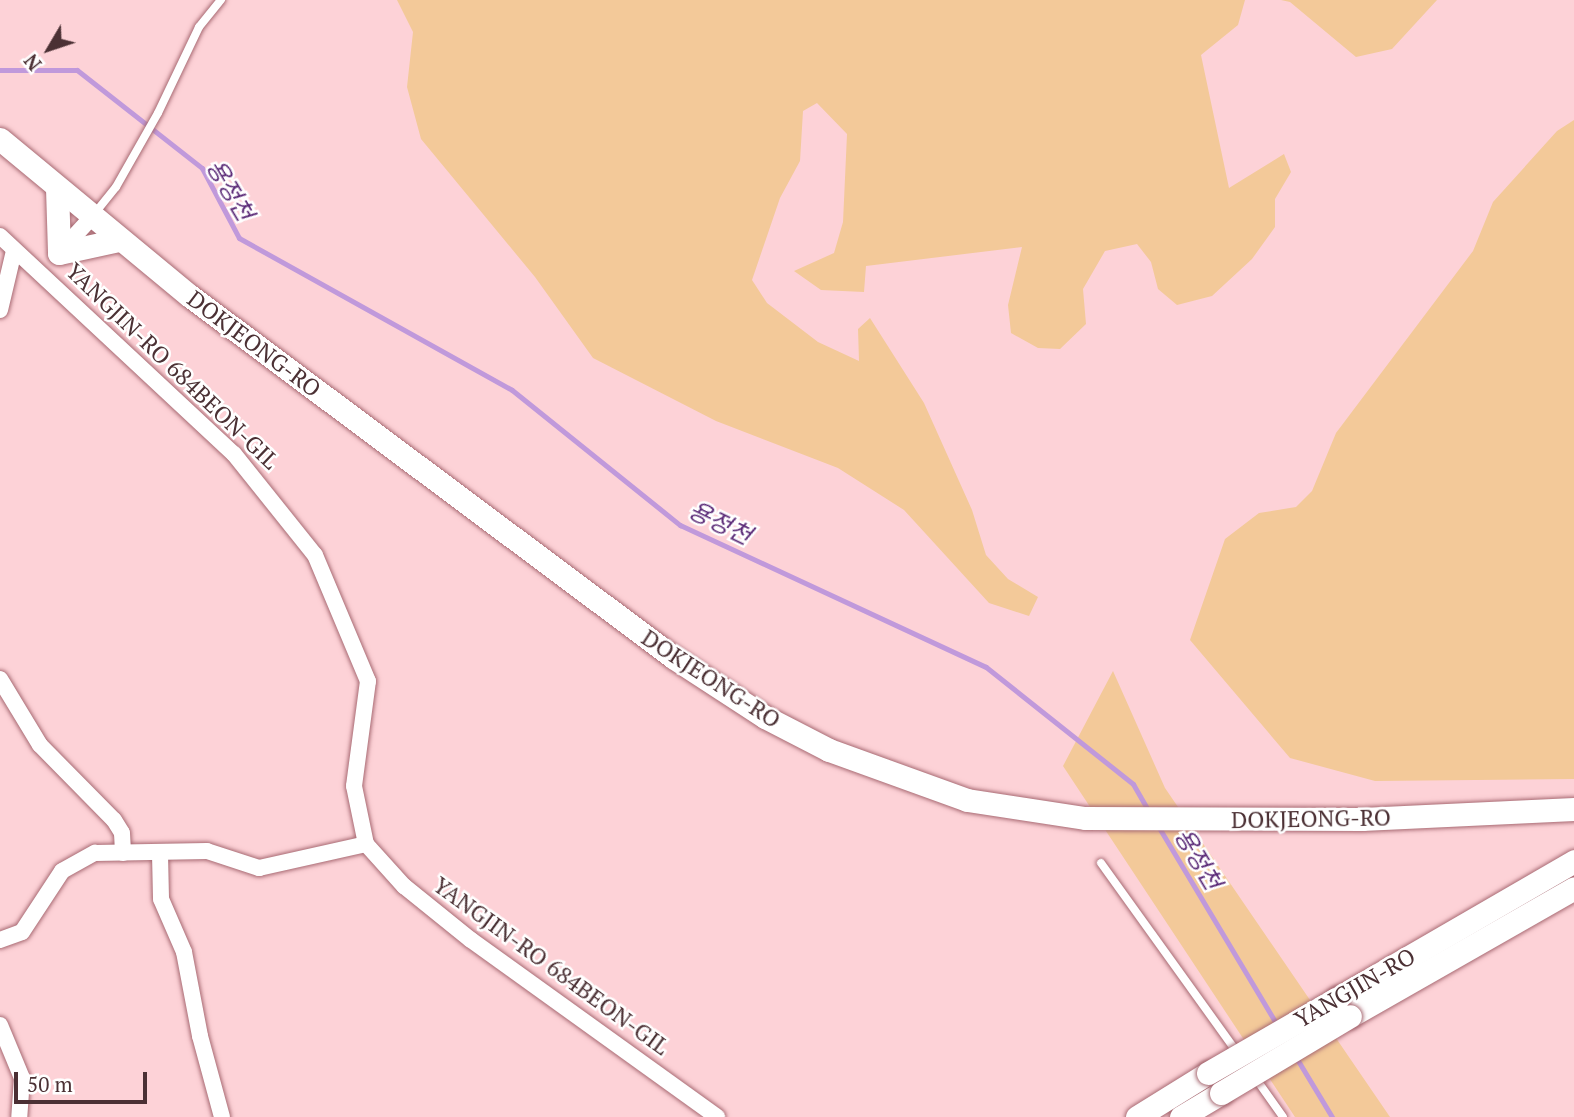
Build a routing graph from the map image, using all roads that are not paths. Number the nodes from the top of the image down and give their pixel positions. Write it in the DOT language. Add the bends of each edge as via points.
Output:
graph roads {
  1 [pos="221,0"];
  2 [pos="0,139"];
  3 [pos="57,188"];
  4 [pos="91,218"];
  5 [pos="0,236"];
  6 [pos="119,240"];
  7 [pos="14,251"];
  8 [pos="60,253"];
  9 [pos="43,272"];
  10 [pos="0,310"];
  11 [pos="0,680"];
  12 [pos="1574,809"];
  13 [pos="366,844"];
  14 [pos="123,853"];
  15 [pos="160,854"];
  16 [pos="1574,861"];
  17 [pos="1101,863"];
  18 [pos="1574,888"];
  19 [pos="0,940"];
  20 [pos="1344,1007"];
  21 [pos="0,1025"];
  22 [pos="19,1117"];
  23 [pos="222,1117"];
  24 [pos="717,1117"];
  25 [pos="1137,1117"];
  26 [pos="1181,1117"];
  27 [pos="1283,1117"];
  1 -- 4 [label="lane" via="199,27 116,187"];
  2 -- 3 [label="street, DOKJEONG-RO"];
  3 -- 4 [label="street, DOKJEONG-RO"];
  3 -- 8 [label="street"];
  4 -- 6 [label="street, DOKJEONG-RO"];
  4 -- 8 [label="street, YANGJIN-RO 684BEON-GIL"];
  5 -- 7 [label="street, YANGJIN-RO 684BEON-GIL"];
  6 -- 8 [label="street"];
  6 -- 12 [label="street, DOKJEONG-RO" via="721,690 818,745 892,776 967,800 1047,814 1231,821"];
  7 -- 9 [label="street, YANGJIN-RO 684BEON-GIL"];
  7 -- 10 [label="street"];
  8 -- 9 [label="street, YANGJIN-RO 684BEON-GIL"];
  9 -- 13 [label="street, YANGJIN-RO 684BEON-GIL" via="234,454 315,555 368,681 354,786"];
  11 -- 14 [label="street" via="40,745 114,820 122,834"];
  13 -- 15 [label="street" via="259,868 207,851"];
  13 -- 24 [label="street, YANGJIN-RO 684BEON-GIL" via="404,886 471,940"];
  14 -- 15 [label="street"];
  14 -- 19 [label="street" via="95,853 61,872 22,932"];
  15 -- 23 [label="street" via="161,900 184,952"];
  16 -- 20 [label="street, YANGJIN-RO"];
  17 -- 27 [label="lane"];
  18 -- 20 [label="street, YANGJIN-RO"];
  20 -- 25 [label="street, YANGJIN-RO, bridge" via="1209,1073"];
  20 -- 26 [label="street, YANGJIN-RO, bridge"];
  21 -- 22 [label="street" via="22,1077"];
}
